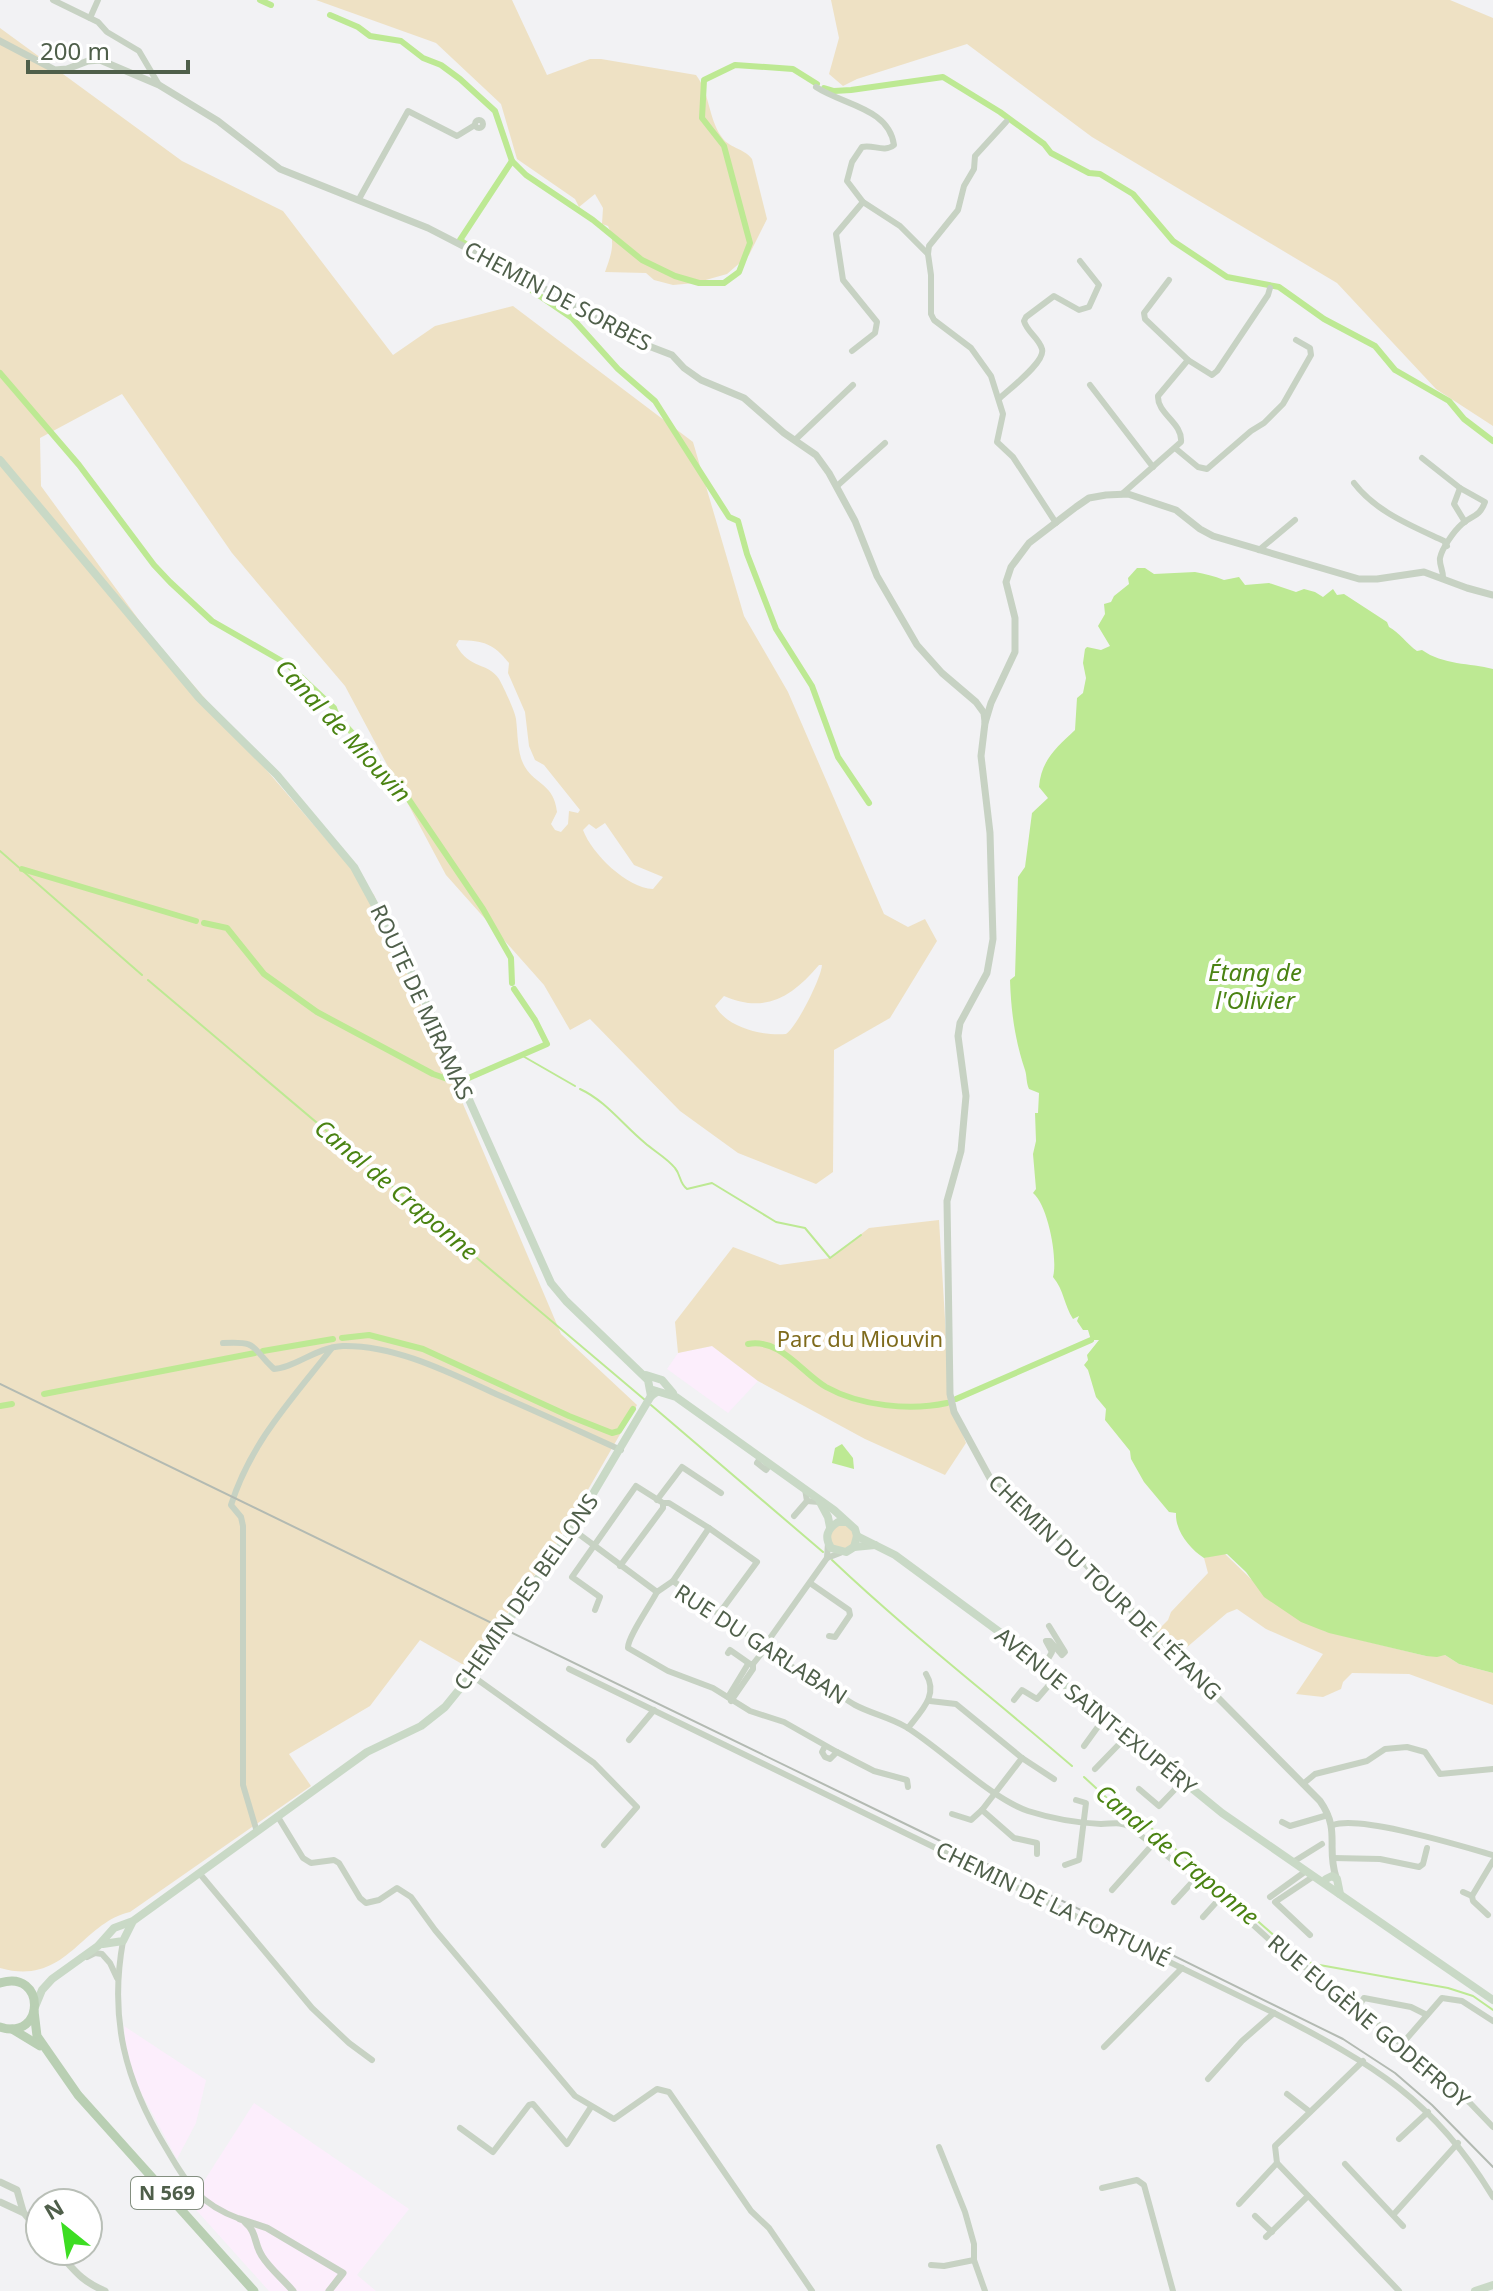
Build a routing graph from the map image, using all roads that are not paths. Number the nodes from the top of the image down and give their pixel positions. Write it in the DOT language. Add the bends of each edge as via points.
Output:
graph roads {
  1 [pos="53,0"];
  2 [pos="98,0"];
  3 [pos="90,18"];
  4 [pos="0,41"];
  5 [pos="159,85"];
  6 [pos="816,87"];
  7 [pos="1006,122"];
  8 [pos="475,125"];
  9 [pos="359,199"];
  10 [pos="863,202"];
  11 [pos="928,254"];
  12 [pos="1080,261"];
  13 [pos="1169,280"];
  14 [pos="1270,288"];
  15 [pos="1296,340"];
  16 [pos="852,351"];
  17 [pos="1188,360"];
  18 [pos="853,385"];
  19 [pos="1090,385"];
  20 [pos="1000,398"];
  21 [pos="795,440"];
  22 [pos="885,443"];
  23 [pos="1175,448"];
  24 [pos="1422,458"];
  25 [pos="0,460"];
  26 [pos="1153,467"];
  27 [pos="1354,483"];
  28 [pos="837,486"];
  29 [pos="1460,488"];
  30 [pos="1122,494"];
  31 [pos="1295,520"];
  32 [pos="1465,522"];
  33 [pos="1056,523"];
  34 [pos="1447,546"];
  35 [pos="1259,550"];
  36 [pos="1443,577"];
  37 [pos="1493,595"];
  38 [pos="985,723"];
  39 [pos="223,1343"];
  40 [pos="332,1348"];
  41 [pos="655,1388"];
  42 [pos="621,1450"];
  43 [pos="721,1493"];
  44 [pos="814,1500"];
  45 [pos="660,1502"];
  46 [pos="794,1516"];
  47 [pos="847,1523"];
  48 [pos="830,1527"];
  49 [pos="709,1528"];
  50 [pos="572,1529"];
  51 [pos="857,1536"];
  52 [pos="828,1543"];
  53 [pos="875,1545"];
  54 [pos="593,1546"];
  55 [pos="854,1547"];
  56 [pos="840,1553"];
  57 [pos="827,1558"];
  58 [pos="620,1566"];
  59 [pos="673,1581"];
  60 [pos="810,1583"];
  61 [pos="657,1592"];
  62 [pos="595,1610"];
  63 [pos="718,1615"];
  64 [pos="1049,1626"];
  65 [pos="829,1636"];
  66 [pos="764,1649"];
  67 [pos="728,1653"];
  68 [pos="751,1664"];
  69 [pos="1044,1666"];
  70 [pos="569,1669"];
  71 [pos="926,1674"];
  72 [pos="471,1675"];
  73 [pos="1057,1676"];
  74 [pos="730,1699"];
  75 [pos="1014,1700"];
  76 [pos="930,1701"];
  77 [pos="654,1710"];
  78 [pos="1106,1717"];
  79 [pos="908,1728"];
  80 [pos="1127,1736"];
  81 [pos="629,1740"];
  82 [pos="825,1746"];
  83 [pos="1084,1746"];
  84 [pos="837,1752"];
  85 [pos="1022,1758"];
  86 [pos="1095,1769"];
  87 [pos="1493,1769"];
  88 [pos="1054,1779"];
  89 [pos="1182,1782"];
  90 [pos="1303,1784"];
  91 [pos="908,1787"];
  92 [pos="1139,1789"];
  93 [pos="996,1793"];
  94 [pos="1076,1800"];
  95 [pos="982,1810"];
  96 [pos="952,1814"];
  97 [pos="1328,1815"];
  98 [pos="278,1817"];
  99 [pos="1082,1822"];
  100 [pos="1282,1822"];
  101 [pos="1333,1825"];
  102 [pos="1130,1827"];
  103 [pos="257,1832"];
  104 [pos="1153,1844"];
  105 [pos="1322,1844"];
  106 [pos="604,1845"];
  107 [pos="1427,1848"];
  108 [pos="1037,1854"];
  109 [pos="1493,1855"];
  110 [pos="1333,1858"];
  111 [pos="1493,1861"];
  112 [pos="1293,1862"];
  113 [pos="1065,1865"];
  114 [pos="200,1874"];
  115 [pos="1196,1878"];
  116 [pos="1327,1880"];
  117 [pos="1112,1890"];
  118 [pos="1463,1892"];
  119 [pos="1472,1896"];
  120 [pos="1221,1897"];
  121 [pos="1270,1897"];
  122 [pos="1174,1902"];
  123 [pos="1488,1915"];
  124 [pos="1203,1917"];
  125 [pos="1310,1935"];
  126 [pos="118,1937"];
  127 [pos="73,1964"];
  128 [pos="1182,1968"];
  129 [pos="52,1979"];
  130 [pos="118,1979"];
  131 [pos="0,1983"];
  132 [pos="25,1985"];
  133 [pos="1493,2000"];
  134 [pos="1358,2007"];
  135 [pos="35,2009"];
  136 [pos="1274,2013"];
  137 [pos="1427,2015"];
  138 [pos="1493,2021"];
  139 [pos="0,2027"];
  140 [pos="12,2029"];
  141 [pos="1402,2044"];
  142 [pos="1104,2047"];
  143 [pos="46,2051"];
  144 [pos="372,2060"];
  145 [pos="1363,2061"];
  146 [pos="1208,2079"];
  147 [pos="1287,2094"];
  148 [pos="591,2107"];
  149 [pos="1309,2111"];
  150 [pos="1428,2112"];
  151 [pos="1493,2127"];
  152 [pos="460,2128"];
  153 [pos="1399,2139"];
  154 [pos="1458,2143"];
  155 [pos="939,2147"];
  156 [pos="1277,2163"];
  157 [pos="1345,2164"];
  158 [pos="2,2186"];
  159 [pos="1102,2188"];
  160 [pos="1308,2196"];
  161 [pos="1493,2197"];
  162 [pos="0,2202"];
  163 [pos="16,2203"];
  164 [pos="1239,2204"];
  165 [pos="24,2213"];
  166 [pos="1394,2214"];
  167 [pos="1255,2216"];
  168 [pos="240,2219"];
  169 [pos="1403,2226"];
  170 [pos="276,2234"];
  171 [pos="257,2244"];
  172 [pos="974,2260"];
  173 [pos="931,2265"];
  174 [pos="71,2267"];
  175 [pos="1493,2285"];
  176 [pos="92,2290"];
  177 [pos="105,2291"];
  178 [pos="254,2291"];
  179 [pos="293,2291"];
  180 [pos="329,2291"];
  181 [pos="812,2291"];
  182 [pos="985,2291"];
  183 [pos="1173,2291"];
  184 [pos="1399,2291"];
  185 [pos="1475,2291"];
  1 -- 3 [label="street"];
  2 -- 3 [label="street"];
  3 -- 5 [label="street" via="141,53"];
  4 -- 5 [label="street, CHEMIN DE SORBES" via="55,70 100,60"];
  5 -- 9 [label="street, CHEMIN DE SORBES" via="218,121 273,165"];
  6 -- 10 [label="street" via="886,124 893,139 891,148 862,147 852,162 847,181"];
  7 -- 11 [label="street" via="975,156 958,210"];
  8 -- 9 [label="street" via="457,136 409,110"];
  9 -- 21 [label="street, CHEMIN DE SORBES" via="428,228 633,340 672,355 701,380 744,398"];
  10 -- 11 [label="street" via="900,226"];
  10 -- 16 [label="street" via="836,234 843,280 877,322 875,333"];
  11 -- 20 [label="street" via="931,314 979,357"];
  12 -- 20 [label="street" via="1099,285 1089,307 1079,310 1054,296 1026,317 1042,355"];
  13 -- 17 [label="street" via="1145,319"];
  14 -- 17 [label="street" via="1217,371 1212,375"];
  15 -- 23 [label="street" via="1310,348 1311,355 1283,404 1264,423 1207,469"];
  17 -- 23 [label="street" via="1157,400 1182,433"];
  18 -- 21 [label="street"];
  19 -- 26 [label="street"];
  20 -- 33 [label="street" via="1003,414 997,442 1013,457"];
  21 -- 28 [label="street, CHEMIN DE SORBES" via="816,455"];
  22 -- 28 [label="street"];
  23 -- 26 [label="street, CHEMIN DU TOUR DE L'ÉTANG"];
  24 -- 29 [label="street"];
  25 -- 41 [label="main road, ROUTE DE MIRAMAS" via="188,686 283,782 354,867 411,970 551,1283"];
  26 -- 30 [label="street, CHEMIN DU TOUR DE L'ÉTANG"];
  27 -- 34 [label="street" via="1381,509"];
  28 -- 38 [label="street, CHEMIN DE SORBES" via="877,576 917,645 976,702"];
  29 -- 32 [label="street" via="1454,504"];
  29 -- 32 [label="street" via="1485,502 1482,511"];
  30 -- 33 [label="street, CHEMIN DU TOUR DE L'ÉTANG" via="1089,498"];
  30 -- 35 [label="street, CHEMIN DU TOUR DE L'ÉTANG" via="1176,510 1213,536"];
  31 -- 35 [label="street"];
  32 -- 34 [label="street"];
  33 -- 38 [label="street, CHEMIN DU TOUR DE L'ÉTANG" via="1029,543 1011,567 1006,582 1015,618 1015,652"];
  34 -- 36 [label="street" via="1439,561"];
  35 -- 36 [label="street, CHEMIN DU TOUR DE L'ÉTANG" via="1359,579 1424,572"];
  36 -- 37 [label="street, CHEMIN DU TOUR DE L'ÉTANG"];
  38 -- 90 [label="street, CHEMIN DU TOUR DE L'ÉTANG" via="981,756 993,939 987,973 958,1036 965,1125 947,1210 954,1412 991,1480 1041,1519"];
  39 -- 40 [label="street" via="247,1342 274,1369"];
  40 -- 42 [label="street" via="377,1350 437,1367"];
  40 -- 103 [label="street" via="258,1443 231,1505 243,1526 243,1785"];
  41 -- 42 [label="main road, CHEMIN DES BELLONS"];
  41 -- 44 [label="main road" via="676,1397"];
  42 -- 50 [label="main road, CHEMIN DES BELLONS"];
  43 -- 45 [label="street" via="682,1467"];
  44 -- 46 [label="street"];
  44 -- 47 [label="main road"];
  44 -- 48 [label="main road"];
  45 -- 49 [label="street"];
  45 -- 54 [label="street" via="636,1486"];
  45 -- 58 [label="street" via="663,1508"];
  47 -- 48 [label="main road"];
  47 -- 51 [label="main road"];
  48 -- 52 [label="main road"];
  49 -- 59 [label="street"];
  49 -- 63 [label="street" via="757,1562"];
  50 -- 54 [label="street, RUE DU GARLABAN"];
  50 -- 72 [label="main road, CHEMIN DES BELLONS"];
  51 -- 53 [label="main road, AVENUE SAINT-EXUPÉRY"];
  51 -- 55 [label="main road"];
  52 -- 56 [label="main road"];
  52 -- 57 [label="street"];
  53 -- 55 [label="main road"];
  53 -- 69 [label="main road, AVENUE SAINT-EXUPÉRY"];
  54 -- 58 [label="street, RUE DU GARLABAN"];
  54 -- 62 [label="street" via="572,1577 600,1597"];
  55 -- 56 [label="main road"];
  56 -- 57 [label="street"];
  57 -- 60 [label="street"];
  58 -- 61 [label="street, RUE DU GARLABAN"];
  59 -- 61 [label="street, RUE DU GARLABAN"];
  59 -- 63 [label="street, RUE DU GARLABAN"];
  60 -- 65 [label="street" via="849,1610 835,1637"];
  60 -- 66 [label="street"];
  61 -- 74 [label="street" via="628,1648"];
  63 -- 66 [label="street, RUE DU GARLABAN"];
  64 -- 69 [label="street" via="1065,1652 1062,1655 1046,1641 1052,1652"];
  66 -- 68 [label="street"];
  66 -- 79 [label="street, RUE DU GARLABAN" via="813,1682"];
  67 -- 68 [label="street"];
  68 -- 74 [label="street" via="753,1669"];
  69 -- 73 [label="main road, AVENUE SAINT-EXUPÉRY"];
  70 -- 77 [label="street, CHEMIN DE LA FORTUNÉ"];
  71 -- 76 [label="street"];
  72 -- 98 [label="main road, CHEMIN DES BELLONS" via="432,1719 367,1752"];
  72 -- 106 [label="street" via="594,1763 637,1807"];
  73 -- 75 [label="street" via="1037,1699 1022,1690"];
  73 -- 78 [label="main road, AVENUE SAINT-EXUPÉRY"];
  74 -- 82 [label="street"];
  76 -- 79 [label="street"];
  76 -- 85 [label="street" via="956,1704"];
  77 -- 81 [label="street"];
  77 -- 128 [label="street, CHEMIN DE LA FORTUNÉ"];
  78 -- 80 [label="main road, AVENUE SAINT-EXUPÉRY"];
  78 -- 83 [label="street"];
  79 -- 93 [label="street, RUE DU GARLABAN"];
  80 -- 86 [label="street"];
  80 -- 89 [label="main road, AVENUE SAINT-EXUPÉRY"];
  82 -- 84 [label="street"];
  82 -- 84 [label="street" via="825,1757"];
  84 -- 91 [label="street" via="907,1780"];
  85 -- 88 [label="street"];
  85 -- 93 [label="street"];
  87 -- 90 [label="street" via="1440,1774 1425,1752 1397,1748 1315,1774"];
  89 -- 92 [label="street" via="1159,1806"];
  89 -- 112 [label="main road, AVENUE SAINT-EXUPÉRY"];
  90 -- 97 [label="street, CHEMIN DU TOUR DE L'ÉTANG"];
  93 -- 95 [label="street"];
  93 -- 99 [label="street, RUE DU GARLABAN" via="1026,1811"];
  94 -- 99 [label="street" via="1086,1803"];
  95 -- 96 [label="street" via="971,1820"];
  95 -- 108 [label="street" via="1014,1838 1037,1843"];
  97 -- 100 [label="street" via="1290,1826"];
  97 -- 101 [label="street, CHEMIN DU TOUR DE L'ÉTANG"];
  98 -- 103 [label="main road, CHEMIN DES BELLONS"];
  98 -- 148 [label="street" via="303,1858 339,1863 366,1903 397,1888 411,1897 575,2096"];
  99 -- 102 [label="street, RUE DU GARLABAN" via="1122,1822"];
  99 -- 113 [label="street" via="1079,1860"];
  101 -- 109 [label="street" via="1363,1824"];
  101 -- 110 [label="street, CHEMIN DU TOUR DE L'ÉTANG"];
  102 -- 104 [label="street, RUE EUGÈNE GODEFROY"];
  103 -- 114 [label="main road, CHEMIN DES BELLONS"];
  104 -- 115 [label="street, RUE EUGÈNE GODEFROY"];
  104 -- 117 [label="street"];
  105 -- 112 [label="street"];
  107 -- 110 [label="street" via="1419,1867"];
  110 -- 116 [label="street, CHEMIN DU TOUR DE L'ÉTANG"];
  111 -- 119 [label="street"];
  112 -- 116 [label="main road, AVENUE SAINT-EXUPÉRY"];
  114 -- 126 [label="main road, CHEMIN DES BELLONS"];
  114 -- 144 [label="street" via="312,2008"];
  115 -- 120 [label="street, RUE EUGÈNE GODEFROY"];
  115 -- 122 [label="street"];
  116 -- 121 [label="street"];
  116 -- 125 [label="street" via="1275,1902"];
  116 -- 133 [label="main road, AVENUE SAINT-EXUPÉRY"];
  118 -- 119 [label="street"];
  119 -- 123 [label="street"];
  120 -- 124 [label="street"];
  120 -- 134 [label="street, RUE EUGÈNE GODEFROY"];
  126 -- 127 [label="main road, CHEMIN DES BELLONS"];
  126 -- 130 [label="street"];
  127 -- 129 [label="main road, CHEMIN DES BELLONS"];
  127 -- 130 [label="street" via="102,1954"];
  128 -- 136 [label="street, CHEMIN DE LA FORTUNÉ"];
  128 -- 142 [label="street"];
  129 -- 132 [label="main road, CHEMIN DES BELLONS"];
  129 -- 135 [label="main road, CHEMIN DES BELLONS"];
  130 -- 168 [label="street" via="125,2063 145,2112 197,2195"];
  131 -- 132 [label="main road"];
  132 -- 135 [label="main road"];
  134 -- 137 [label="street" via="1364,1998"];
  134 -- 141 [label="street, RUE EUGÈNE GODEFROY"];
  135 -- 140 [label="main road" via="28,2022"];
  135 -- 143 [label="main road, N 569" via="35,2030"];
  136 -- 145 [label="street, CHEMIN DE LA FORTUNÉ"];
  136 -- 146 [label="street"];
  137 -- 138 [label="street" via="1442,1998 1450,1998"];
  137 -- 141 [label="street"];
  139 -- 140 [label="main road"];
  140 -- 143 [label="main road, N 569"];
  141 -- 151 [label="street, RUE EUGÈNE GODEFROY"];
  143 -- 178 [label="main road, N 569" via="91,2111"];
  145 -- 149 [label="street"];
  145 -- 150 [label="street, CHEMIN DE LA FORTUNÉ"];
  147 -- 149 [label="street"];
  148 -- 152 [label="street" via="567,2144 533,2104 493,2152"];
  148 -- 181 [label="street" via="614,2119 657,2089 669,2092"];
  149 -- 156 [label="street" via="1275,2146"];
  150 -- 153 [label="street"];
  150 -- 154 [label="street, CHEMIN DE LA FORTUNÉ"];
  154 -- 161 [label="street, CHEMIN DE LA FORTUNÉ"];
  154 -- 166 [label="street"];
  155 -- 172 [label="street" via="965,2212"];
  156 -- 160 [label="street"];
  156 -- 164 [label="street"];
  157 -- 166 [label="street"];
  158 -- 163 [label="street" via="17,2190"];
  159 -- 183 [label="street" via="1137,2180 1144,2185"];
  160 -- 167 [label="street" via="1269,2234"];
  160 -- 184 [label="street"];
  162 -- 163 [label="street"];
  163 -- 165 [label="street"];
  166 -- 169 [label="street"];
  168 -- 170 [label="street"];
  168 -- 171 [label="street" via="255,2232"];
  170 -- 171 [label="street"];
  170 -- 180 [label="street" via="343,2273"];
  171 -- 179 [label="street"];
  172 -- 173 [label="street"];
  172 -- 182 [label="street"];
  174 -- 176 [label="street"];
  175 -- 185 [label="main road"];
  176 -- 177 [label="street"];
}
